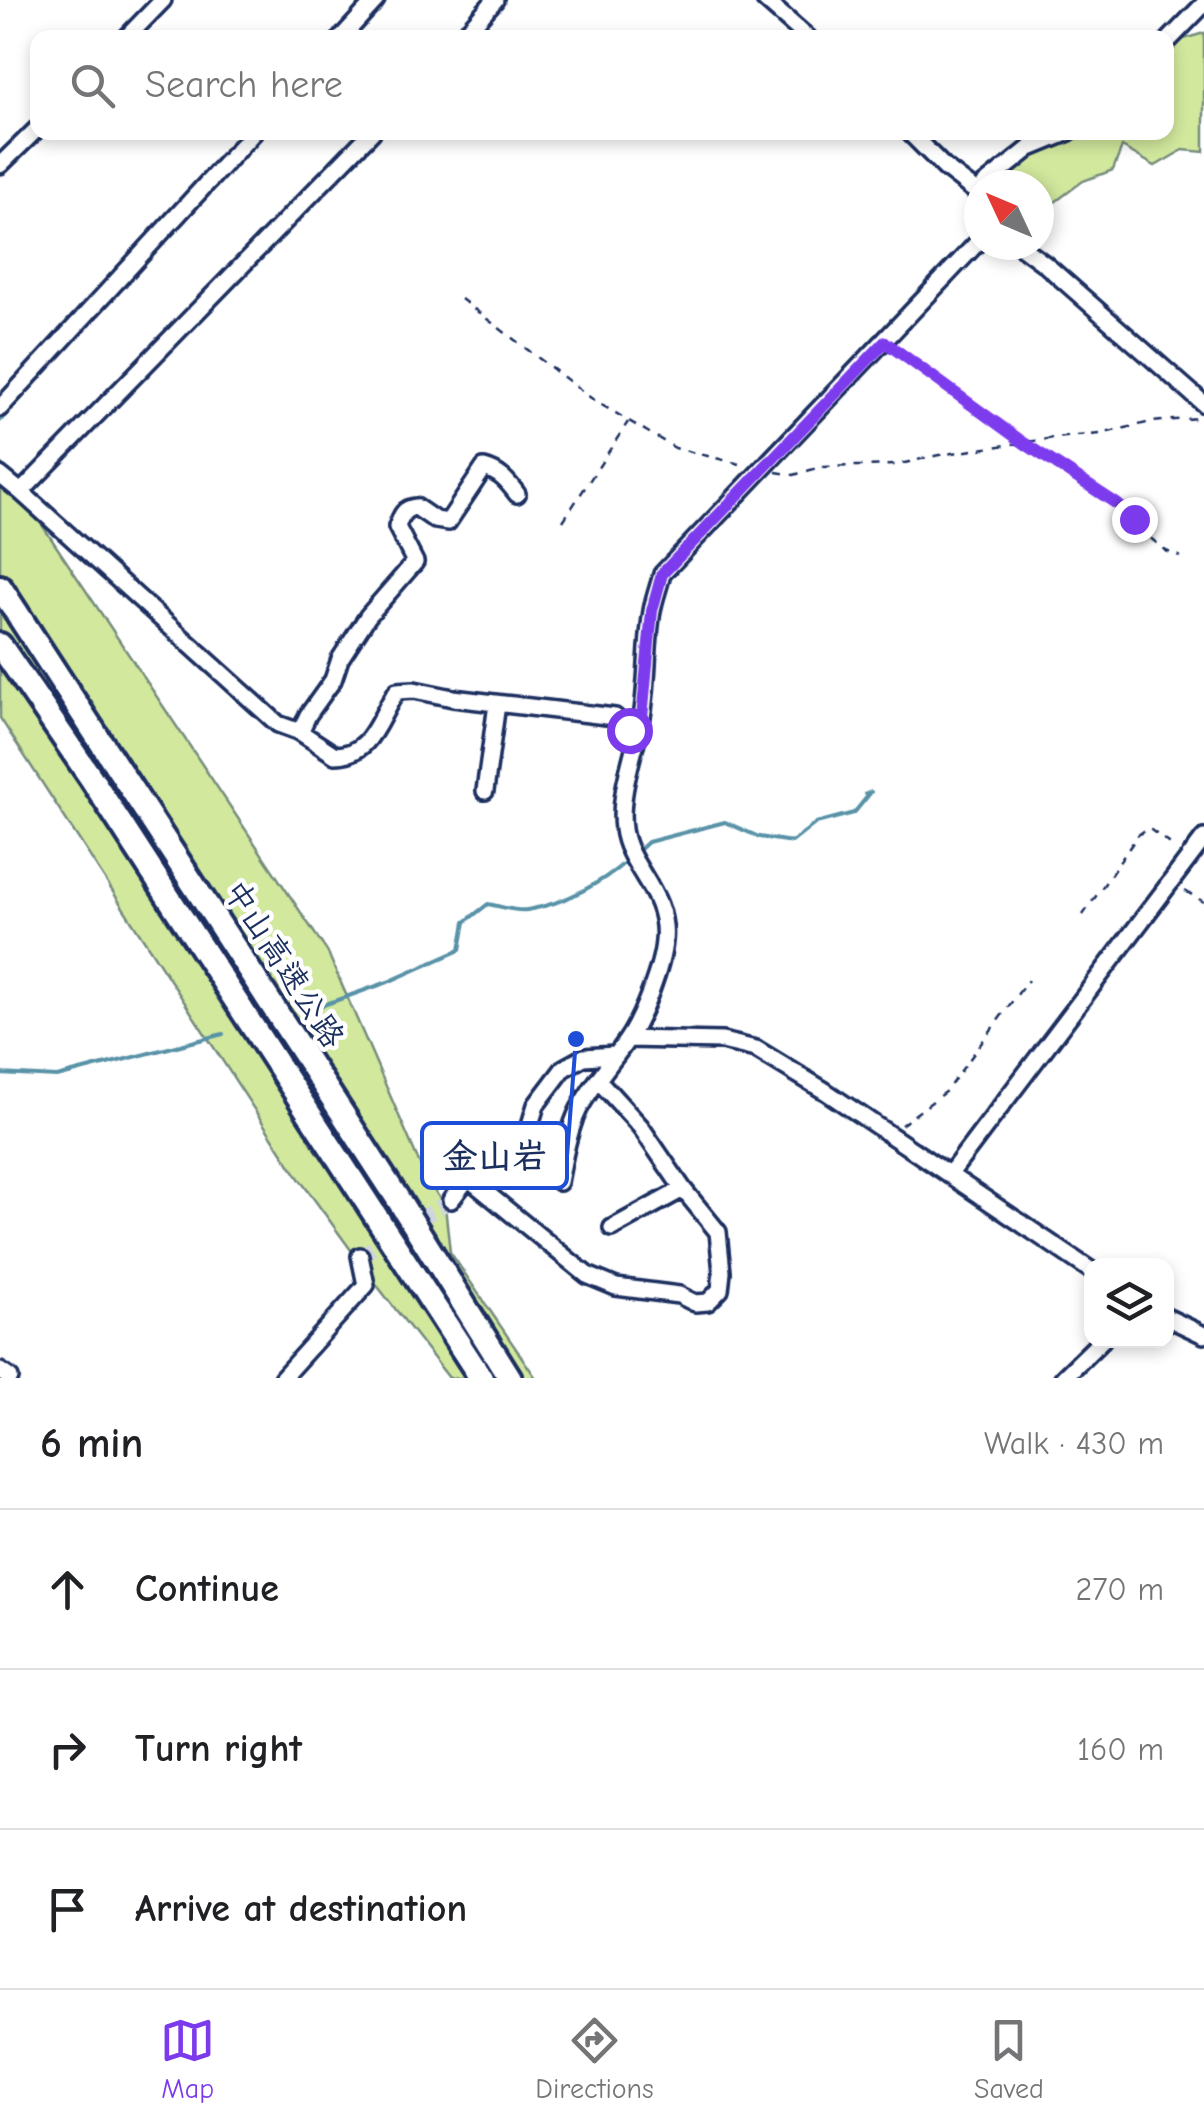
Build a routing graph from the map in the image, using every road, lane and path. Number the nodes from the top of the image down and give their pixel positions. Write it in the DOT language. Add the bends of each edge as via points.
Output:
graph roads {
  1 [pos="163,0"];
  2 [pos="376,0"];
  3 [pos="496,0"];
  4 [pos="765,0"];
  5 [pos="1204,4"];
  6 [pos="134,30"];
  7 [pos="349,30"];
  8 [pos="468,30"];
  9 [pos="799,30"];
  10 [pos="1174,36"];
  11 [pos="30,136"];
  12 [pos="247,140"];
  13 [pos="364,140"];
  14 [pos="917,140"];
  15 [pos="1050,140"];
  16 [pos="0,166"];
  17 [pos="1003,170"];
  18 [pos="964,182"];
  19 [pos="964,257"];
  20 [pos="1039,260"];
  21 [pos="885,342"];
  22 [pos="1204,404"];
  23 [pos="0,408"];
  24 [pos="629,421"];
  25 [pos="0,475"];
  26 [pos="21,492"];
  27 [pos="517,494"];
  28 [pos="564,521"];
  29 [pos="1181,557"];
  30 [pos="0,587"];
  31 [pos="0,645"];
  32 [pos="497,704"];
  33 [pos="300,732"];
  34 [pos="634,744"];
  35 [pos="486,790"];
  36 [pos="1204,838"];
  37 [pos="1189,858"];
  38 [pos="1171,882"];
  39 [pos="1204,902"];
  40 [pos="1083,914"];
  41 [pos="1028,980"];
  42 [pos="628,1039"];
  43 [pos="615,1055"];
  44 [pos="599,1081"];
  45 [pos="888,1135"];
  46 [pos="949,1175"];
  47 [pos="468,1178"];
  48 [pos="560,1182"];
  49 [pos="683,1188"];
  50 [pos="451,1200"];
  51 [pos="612,1228"];
  52 [pos="360,1256"];
  53 [pos="1084,1266"];
  54 [pos="1174,1321"];
  55 [pos="1204,1335"];
  56 [pos="1094,1348"];
  57 [pos="0,1372"];
  58 [pos="10,1378"];
  59 [pos="282,1378"];
  60 [pos="481,1378"];
  61 [pos="510,1378"];
  62 [pos="1063,1378"];
  1 -- 6 [label="street"];
  2 -- 7 [label="street"];
  3 -- 8 [label="street"];
  4 -- 9 [label="street"];
  5 -- 10 [label="street"];
  11 -- 16 [label="street"];
  12 -- 23 [label="street"];
  13 -- 26 [label="street"];
  14 -- 18 [label="street"];
  15 -- 17 [label="street"];
  19 -- 21 [label="street"];
  20 -- 22 [label="street"];
  21 -- 29 [label="path" via="1117,504 1166,552"];
  21 -- 34 [label="street" via="662,574"];
  24 -- 28 [label="path"];
  25 -- 26 [label="street"];
  26 -- 33 [label="street" via="278,724"];
  27 -- 33 [label="street" via="484,468 448,522 416,506 401,514 397,526 415,562 368,616"];
  30 -- 61 [label="highway, 中山高速公路"];
  31 -- 60 [label="highway, 中山高速公路"];
  32 -- 33 [label="street" via="396,692 370,741 346,755"];
  32 -- 34 [label="street" via="616,717"];
  32 -- 35 [label="street"];
  34 -- 42 [label="street" via="623,832 655,891 665,938"];
  36 -- 37 [label="street"];
  37 -- 38 [label="street"];
  37 -- 40 [label="path" via="1148,828"];
  38 -- 39 [label="path"];
  38 -- 46 [label="street"];
  41 -- 45 [label="path" via="946,1091"];
  42 -- 43 [label="street"];
  42 -- 45 [label="street" via="722,1041 756,1050"];
  43 -- 44 [label="street"];
  43 -- 47 [label="street" via="584,1057 564,1068 536,1105 527,1134 516,1144 491,1148"];
  44 -- 48 [label="street" via="579,1109"];
  44 -- 49 [label="street"];
  45 -- 46 [label="street"];
  46 -- 53 [label="street"];
  47 -- 49 [label="street" via="587,1275 616,1287 708,1302 720,1290 718,1232"];
  47 -- 50 [label="street"];
  49 -- 51 [label="street"];
  52 -- 59 [label="street" via="366,1285"];
  54 -- 55 [label="street"];
  56 -- 62 [label="street"];
  57 -- 58 [label="street"];
}
